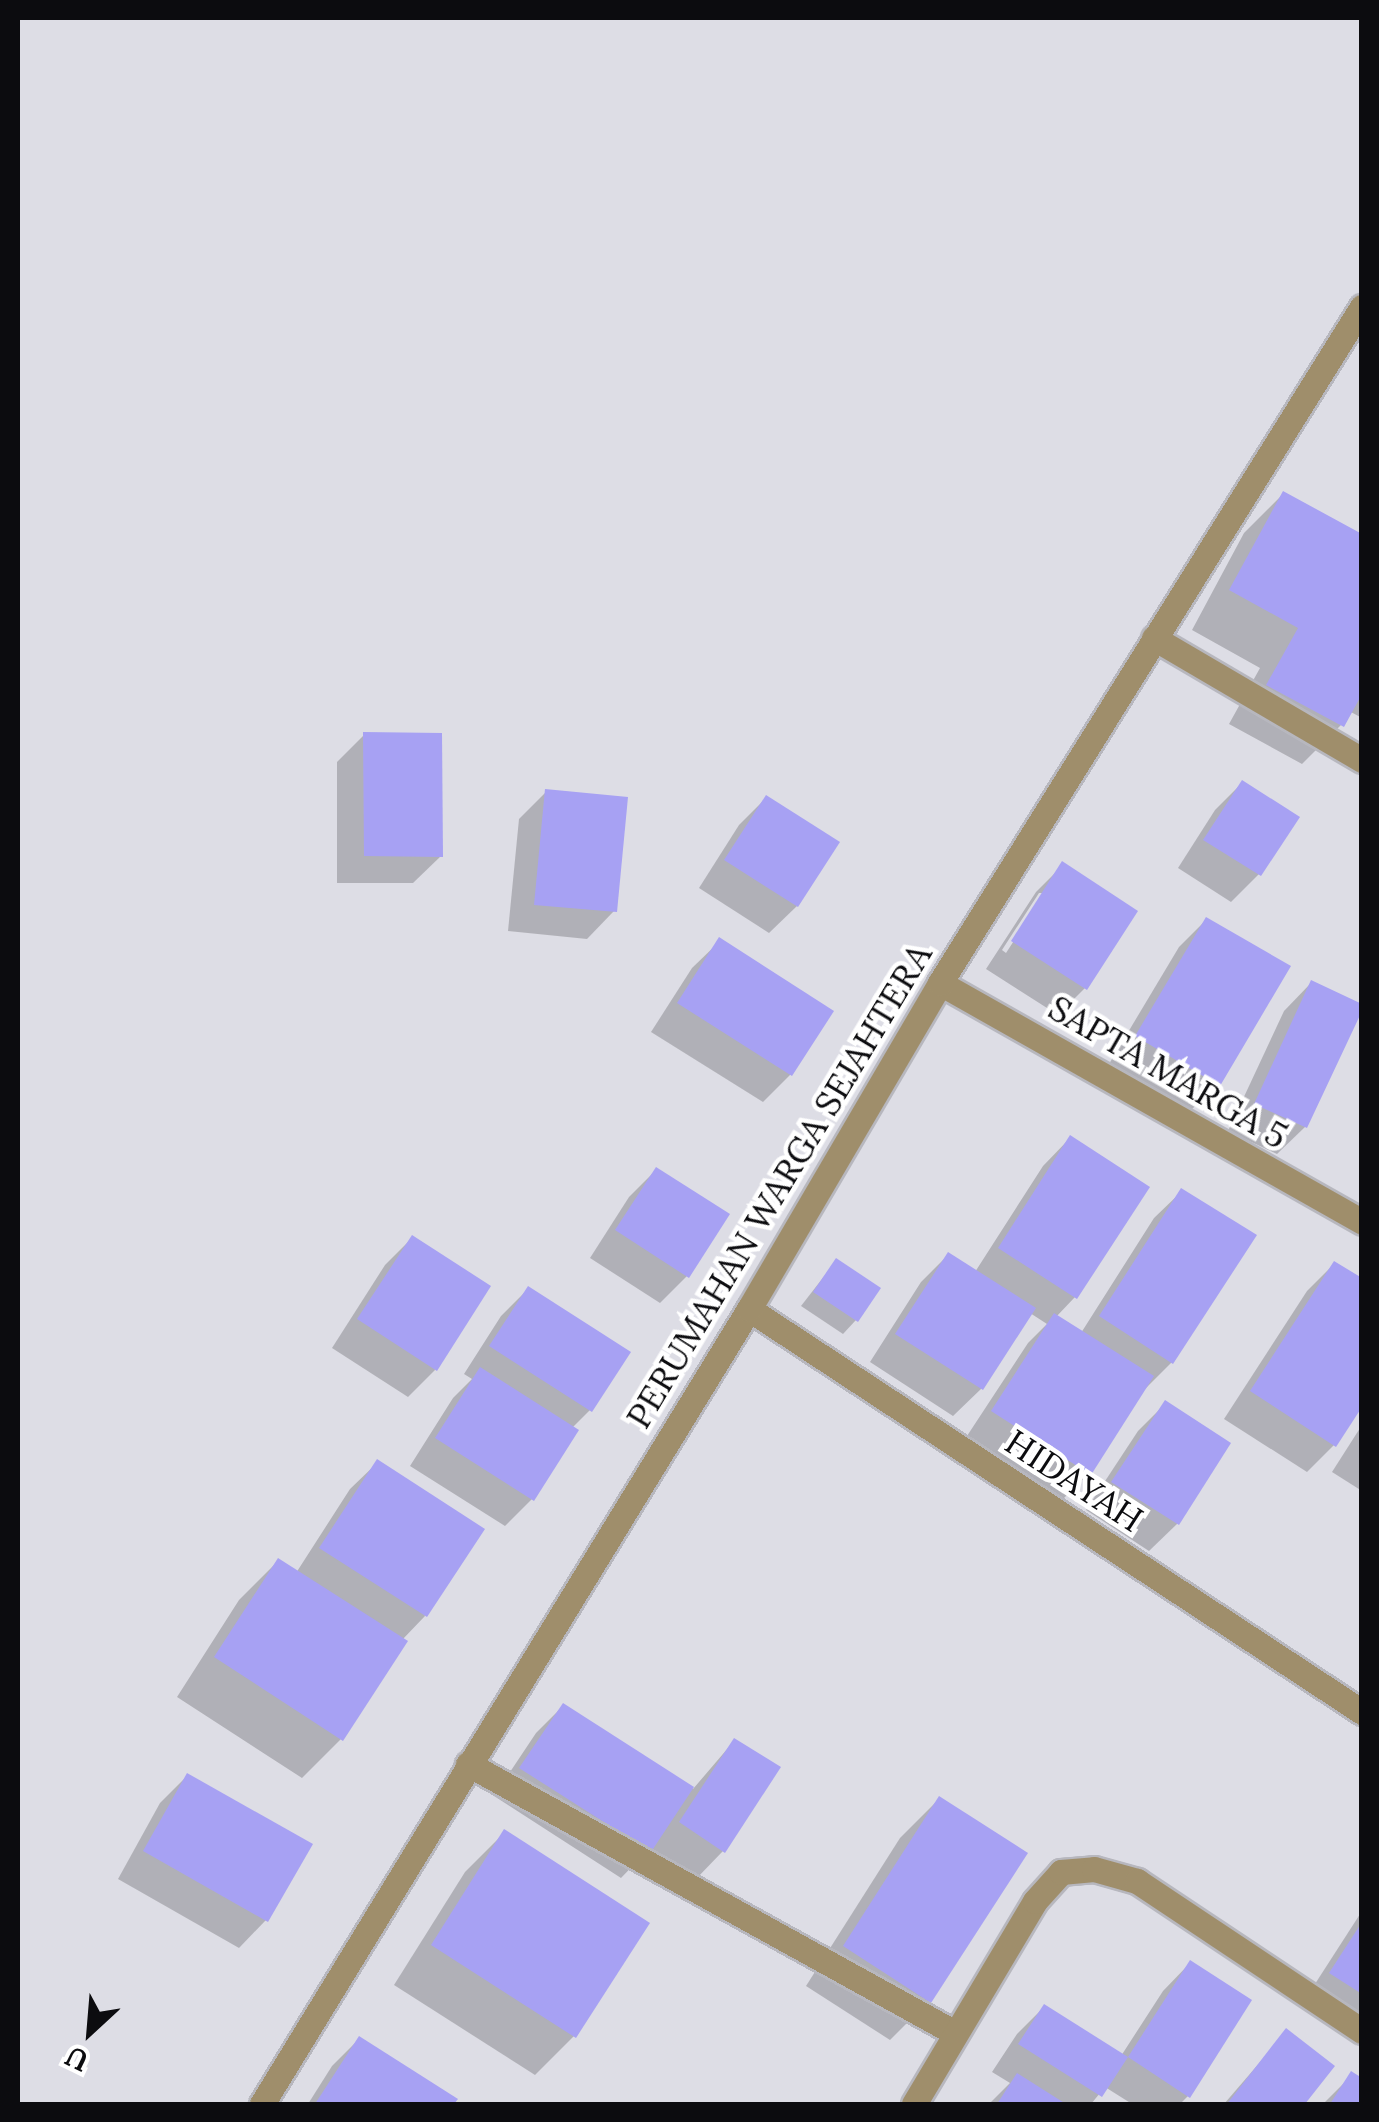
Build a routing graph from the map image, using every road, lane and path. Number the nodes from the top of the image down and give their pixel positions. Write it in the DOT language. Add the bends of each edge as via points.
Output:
graph roads {
  1 [pos="1361,307"];
  2 [pos="1154,638"];
  3 [pos="1362,760"];
  4 [pos="940,983"];
  5 [pos="1362,1222"];
  6 [pos="749,1309"];
  7 [pos="1362,1712"];
  8 [pos="468,1764"];
  9 [pos="1362,2030"];
  10 [pos="955,2034"];
  11 [pos="262,2104"];
  12 [pos="914,2104"];
  1 -- 2 [label="street, PERUMAHAN WARGA SEJAHTERA"];
  2 -- 3 [label="street"];
  2 -- 4 [label="street, PERUMAHAN WARGA SEJAHTERA"];
  4 -- 5 [label="street, SAPTA MARGA 5"];
  4 -- 6 [label="street, PERUMAHAN WARGA SEJAHTERA"];
  6 -- 7 [label="street, HIDAYAH"];
  6 -- 8 [label="street, PERUMAHAN WARGA SEJAHTERA"];
  8 -- 10 [label="street"];
  8 -- 11 [label="street, PERUMAHAN WARGA SEJAHTERA"];
  9 -- 10 [label="street" via="1137,1881 1094,1869 1060,1872"];
  10 -- 12 [label="street"];
}
